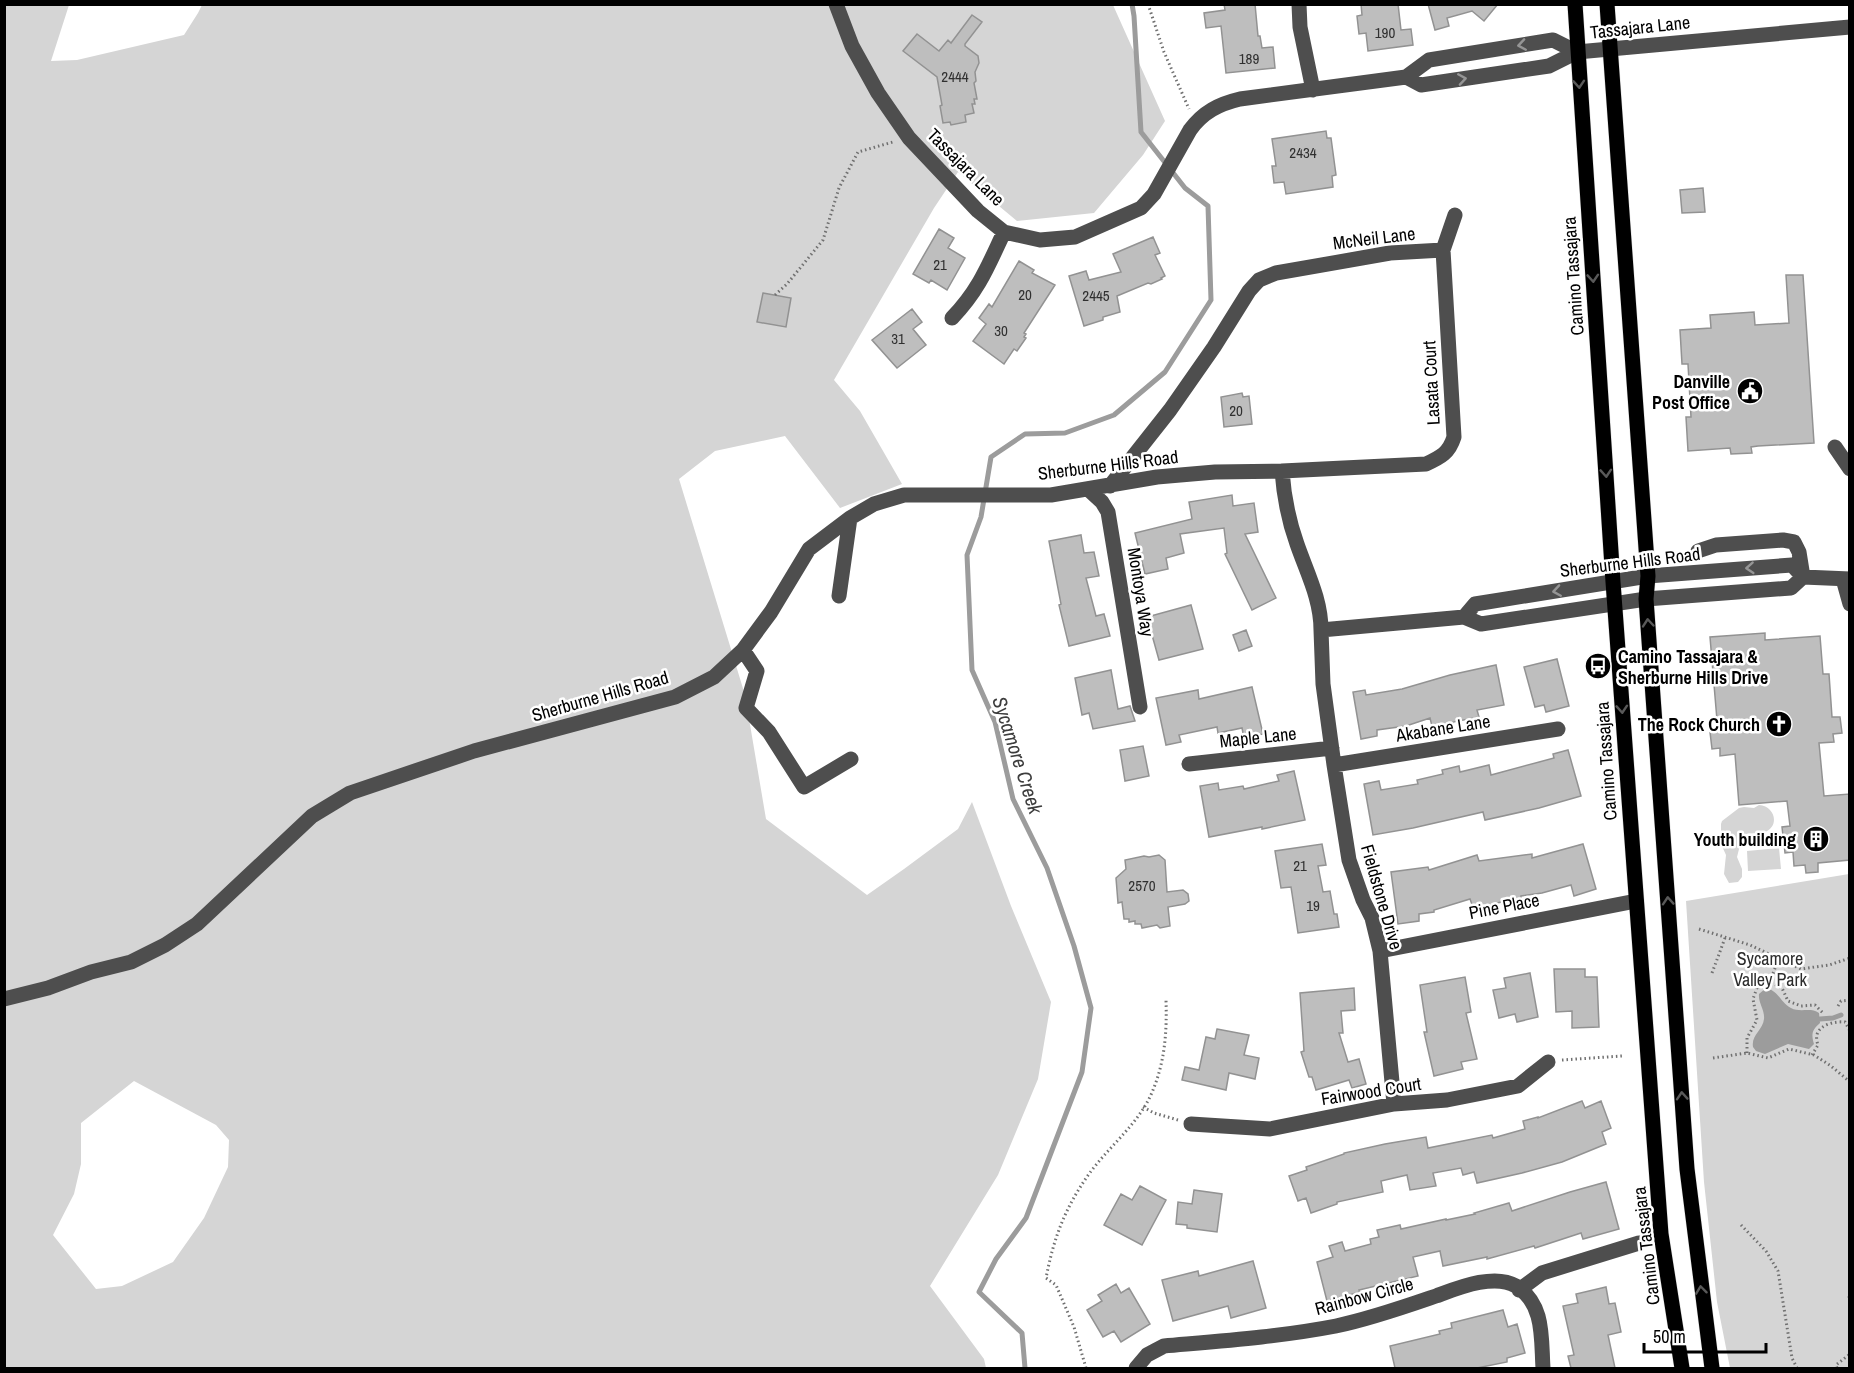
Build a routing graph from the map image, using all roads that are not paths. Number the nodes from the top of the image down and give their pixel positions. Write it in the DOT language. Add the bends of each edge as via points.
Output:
graph roads {
  1 [pos="836,4"];
  2 [pos="1299,4"];
  3 [pos="1575,4"];
  4 [pos="1607,4"];
  5 [pos="1850,27"];
  6 [pos="1610,49"];
  7 [pos="1577,52"];
  8 [pos="1406,77"];
  9 [pos="1313,90"];
  10 [pos="1455,215"];
  11 [pos="1004,232"];
  12 [pos="1443,250"];
  13 [pos="952,318"];
  14 [pos="1835,447"];
  15 [pos="1850,469"];
  16 [pos="1282,471"];
  17 [pos="1110,486"];
  18 [pos="1089,490"];
  19 [pos="850,518"];
  20 [pos="1698,551"];
  21 [pos="1648,576"];
  22 [pos="1803,577"];
  23 [pos="1846,579"];
  24 [pos="1613,582"];
  25 [pos="839,596"];
  26 [pos="1646,599"];
  27 [pos="1615,604"];
  28 [pos="1850,604"];
  29 [pos="1464,617"];
  30 [pos="1321,630"];
  31 [pos="743,650"];
  32 [pos="1140,707"];
  33 [pos="1558,729"];
  34 [pos="1332,748"];
  35 [pos="851,759"];
  36 [pos="1189,764"];
  37 [pos="1334,765"];
  38 [pos="1636,901"];
  39 [pos="1380,951"];
  40 [pos="4,999"];
  41 [pos="1548,1062"];
  42 [pos="1394,1104"];
  43 [pos="1191,1124"];
  44 [pos="1639,1244"];
  45 [pos="1520,1290"];
  46 [pos="1136,1368"];
  47 [pos="1543,1368"];
  48 [pos="1682,1368"];
  49 [pos="1712,1368"];
  1 -- 11 [label="street, Tassajara Lane" via="852,46 909,138 978,211"];
  2 -- 9 [label="street"];
  3 -- 7 [label="main road, Camino Tassajara"];
  4 -- 6 [label="main road"];
  5 -- 6 [label="street, Tassajara Lane"];
  6 -- 7 [label="street, Tassajara Lane"];
  6 -- 21 [label="main road"];
  8 -- 7 [label="street, Tassajara Lane, one-way" via="1421,85 1549,66"];
  7 -- 8 [label="street, Tassajara Lane, one-way" via="1553,40 1429,60"];
  7 -- 24 [label="main road, Camino Tassajara, one-way"];
  8 -- 9 [label="street, Tassajara Lane"];
  9 -- 11 [label="street, Tassajara Lane" via="1240,99 1213,107 1193,125 1154,194 1141,208 1075,237 1040,240"];
  10 -- 12 [label="street, Lasata Court"];
  11 -- 13 [label="street" via="984,276"];
  12 -- 16 [label="street, Lasata Court" via="1454,437 1450,448 1443,457 1426,464"];
  12 -- 17 [label="street, McNeil Lane" via="1390,253 1276,273 1259,280 1176,401"];
  14 -- 15 [label="street"];
  16 -- 17 [label="street, Sherburne Hills Road" via="1157,477"];
  16 -- 30 [label="street" via="1286,508 1316,596"];
  17 -- 18 [label="street, Sherburne Hills Road"];
  18 -- 19 [label="street, Sherburne Hills Road" via="1051,495 904,495 874,504"];
  18 -- 32 [label="street, Montoya Way" via="1108,512"];
  19 -- 25 [label="street"];
  19 -- 31 [label="street, Sherburne Hills Road" via="809,549"];
  20 -- 22 [label="street" via="1716,545 1794,542"];
  22 -- 21 [label="street, Sherburne Hills Road, one-way" via="1792,565"];
  21 -- 24 [label="street, Sherburne Hills Road"];
  21 -- 26 [label="main road"];
  22 -- 23 [label="street, Sherburne Hills Road"];
  22 -- 26 [label="street, Sherburne Hills Road" via="1791,588"];
  23 -- 28 [label="street"];
  24 -- 27 [label="main road, Camino Tassajara"];
  24 -- 29 [label="street, Sherburne Hills Road, one-way" via="1475,604"];
  26 -- 27 [label="street, Sherburne Hills Road"];
  49 -- 26 [label="main road, one-way" via="1687,1169"];
  27 -- 29 [label="street, Sherburne Hills Road" via="1481,624"];
  27 -- 38 [label="main road, Camino Tassajara, one-way"];
  29 -- 30 [label="street, Sherburne Hills Road"];
  30 -- 34 [label="street, Fieldstone Drive" via="1323,684"];
  31 -- 35 [label="street" via="757,671 746,708 769,732 804,787"];
  31 -- 40 [label="street, Sherburne Hills Road" via="714,677 675,697 474,751 350,793 312,816 197,924 165,945 130,962"];
  33 -- 37 [label="street, Akabane Lane"];
  34 -- 36 [label="street, Maple Lane"];
  34 -- 37 [label="street, Fieldstone Drive"];
  37 -- 39 [label="street, Fieldstone Drive" via="1349,860 1372,918"];
  38 -- 39 [label="street, Pine Place"];
  38 -- 48 [label="main road, Camino Tassajara" via="1661,1234"];
  39 -- 42 [label="street, Fieldstone Drive"];
  41 -- 42 [label="street, Fairwood Court" via="1518,1086 1447,1101"];
  42 -- 43 [label="street, Fairwood Court" via="1270,1129"];
  44 -- 45 [label="street" via="1542,1273"];
  45 -- 46 [label="street, Rainbow Circle" via="1494,1281 1468,1285 1337,1325 1164,1346"];
  45 -- 47 [label="street" via="1531,1300 1539,1317"];
}
